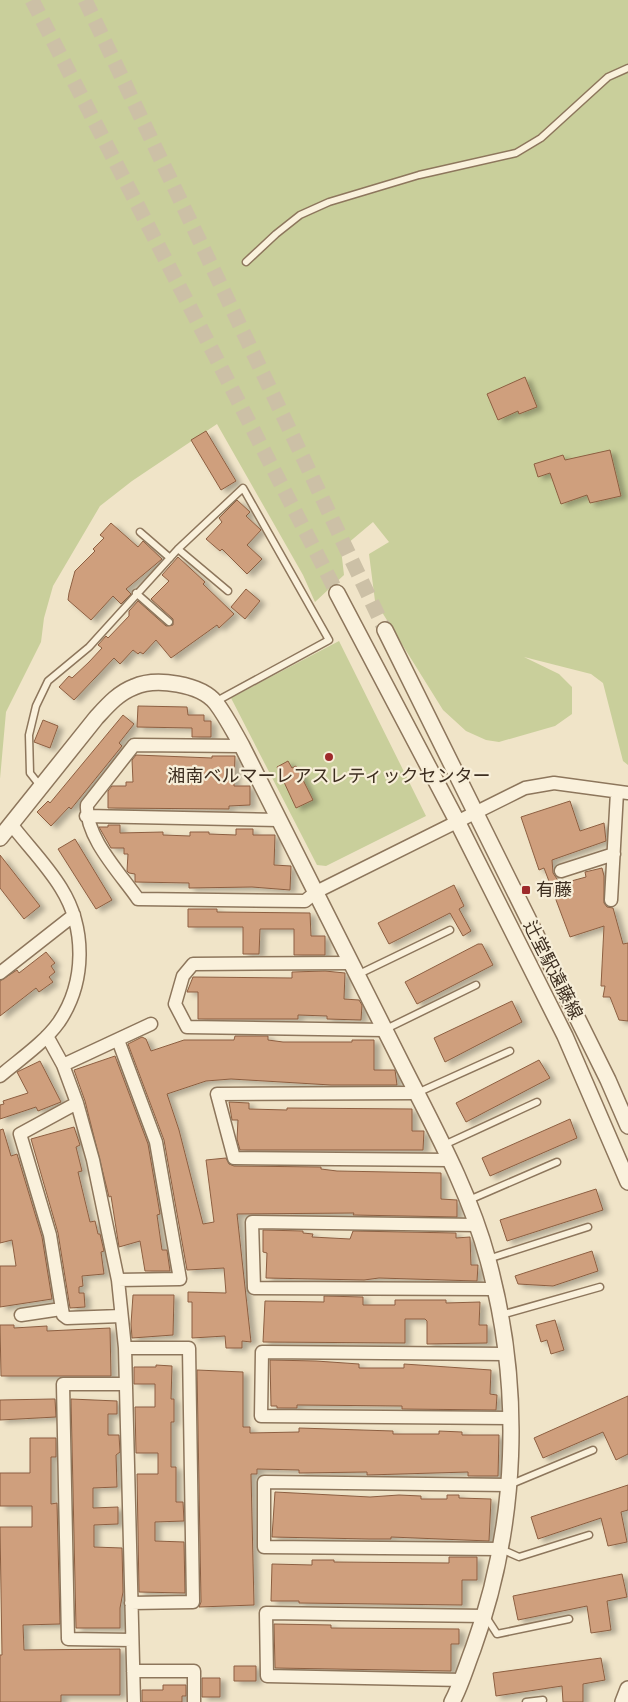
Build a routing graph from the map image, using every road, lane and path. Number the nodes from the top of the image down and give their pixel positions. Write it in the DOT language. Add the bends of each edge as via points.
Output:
graph roads {
  1 [pos="628,68"];
  2 [pos="246,262"];
  3 [pos="140,532"];
  4 [pos="178,549"];
  5 [pos="170,558"];
  6 [pos="228,591"];
  7 [pos="136,593"];
  8 [pos="337,593"];
  9 [pos="169,622"];
  10 [pos="385,630"];
  11 [pos="215,702"];
  12 [pos="242,746"];
  13 [pos="41,787"];
  14 [pos="623,792"];
  15 [pos="476,812"];
  16 [pos="86,816"];
  17 [pos="280,820"];
  18 [pos="457,821"];
  19 [pos="11,824"];
  20 [pos="0,838"];
  21 [pos="614,854"];
  22 [pos="561,871"];
  23 [pos="316,892"];
  24 [pos="611,900"];
  25 [pos="74,914"];
  26 [pos="450,930"];
  27 [pos="354,969"];
  28 [pos="0,974"];
  29 [pos="476,985"];
  30 [pos="151,1024"];
  31 [pos="385,1030"];
  32 [pos="47,1036"];
  33 [pos="118,1040"];
  34 [pos="510,1051"];
  35 [pos="63,1065"];
  36 [pos="0,1076"];
  37 [pos="416,1093"];
  38 [pos="536,1102"];
  39 [pos="77,1103"];
  40 [pos="628,1126"];
  41 [pos="444,1145"];
  42 [pos="450,1160"];
  43 [pos="557,1162"];
  44 [pos="628,1182"];
  45 [pos="468,1200"];
  46 [pos="477,1226"];
  47 [pos="588,1227"];
  48 [pos="488,1259"];
  49 [pos="118,1280"];
  50 [pos="600,1287"];
  51 [pos="495,1289"];
  52 [pos="61,1309"];
  53 [pos="21,1315"];
  54 [pos="501,1315"];
  55 [pos="121,1316"];
  56 [pos="125,1348"];
  57 [pos="506,1354"];
  58 [pos="126,1384"];
  59 [pos="511,1418"];
  60 [pos="593,1450"];
  61 [pos="509,1485"];
  62 [pos="588,1535"];
  63 [pos="501,1550"];
  64 [pos="131,1602"];
  65 [pos="485,1616"];
  66 [pos="569,1619"];
  67 [pos="132,1640"];
  68 [pos="133,1671"];
  69 [pos="462,1680"];
  70 [pos="628,1689"];
  71 [pos="456,1700"];
  72 [pos="543,1700"];
  73 [pos="134,1702"];
  74 [pos="194,1702"];
  75 [pos="526,1702"];
  76 [pos="623,1702"];
  1 -- 2 [label="lane" via="608,77 541,138 516,153 419,175 329,202 300,215"];
  3 -- 5 [label="lane"];
  4 -- 5 [label="lane"];
  4 -- 6 [label="lane"];
  4 -- 11 [label="lane" via="243,488 329,640"];
  5 -- 7 [label="lane"];
  7 -- 9 [label="lane"];
  7 -- 13 [label="lane" via="89,647 48,681 36,706 29,735 30,773"];
  8 -- 18 [label="street, 辻堂駅遠藤線"];
  10 -- 15 [label="street, 辻堂駅遠藤線"];
  11 -- 12 [label="street"];
  11 -- 13 [label="street" via="193,688 171,682 134,686 112,700"];
  12 -- 16 [label="street" via="134,745 87,805"];
  12 -- 17 [label="street"];
  13 -- 19 [label="street"];
  14 -- 15 [label="street" via="554,783 525,788"];
  14 -- 21 [label="street"];
  15 -- 18 [label="street"];
  15 -- 40 [label="street, 辻堂駅遠藤線"];
  16 -- 17 [label="street"];
  16 -- 23 [label="street" via="91,831 138,899 305,901"];
  17 -- 23 [label="street"];
  18 -- 23 [label="street"];
  18 -- 44 [label="street, 辻堂駅遠藤線" via="565,1036"];
  19 -- 20 [label="street"];
  19 -- 25 [label="street" via="61,888"];
  21 -- 22 [label="street"];
  21 -- 24 [label="street"];
  23 -- 27 [label="street"];
  25 -- 28 [label="street"];
  25 -- 32 [label="street" via="80,953 76,987 59,1021"];
  26 -- 27 [label="lane"];
  27 -- 31 [label="street"];
  27 -- 31 [label="street" via="193,964 183,976 175,1004 188,1027"];
  29 -- 31 [label="lane"];
  30 -- 33 [label="street"];
  31 -- 37 [label="street"];
  32 -- 35 [label="street"];
  32 -- 36 [label="street"];
  33 -- 35 [label="street"];
  33 -- 49 [label="street" via="156,1142 180,1279"];
  34 -- 37 [label="lane"];
  35 -- 39 [label="street"];
  37 -- 41 [label="street"];
  37 -- 42 [label="street" via="217,1094 234,1158"];
  38 -- 41 [label="lane"];
  39 -- 49 [label="street" via="94,1160"];
  39 -- 52 [label="street" via="20,1134 50,1236"];
  41 -- 42 [label="street"];
  42 -- 45 [label="street"];
  43 -- 45 [label="lane"];
  45 -- 46 [label="street"];
  46 -- 48 [label="street"];
  46 -- 51 [label="street" via="252,1222 254,1288"];
  47 -- 48 [label="lane"];
  48 -- 51 [label="street"];
  49 -- 55 [label="street"];
  50 -- 54 [label="lane"];
  51 -- 54 [label="street"];
  52 -- 53 [label="street"];
  52 -- 55 [label="street" via="67,1318"];
  54 -- 57 [label="street"];
  55 -- 56 [label="street"];
  56 -- 58 [label="street"];
  56 -- 64 [label="street" via="189,1348 193,1602"];
  57 -- 59 [label="street"];
  57 -- 59 [label="street" via="262,1352 261,1416"];
  58 -- 64 [label="street"];
  58 -- 67 [label="street" via="63,1384 68,1639"];
  59 -- 61 [label="street"];
  60 -- 61 [label="lane"];
  61 -- 63 [label="street"];
  61 -- 63 [label="street" via="264,1482 264,1547"];
  62 -- 63 [label="lane" via="519,1557"];
  63 -- 65 [label="street"];
  64 -- 67 [label="street"];
  65 -- 66 [label="lane" via="497,1634"];
  65 -- 69 [label="street"];
  65 -- 69 [label="street" via="266,1613 267,1676"];
  67 -- 68 [label="street"];
  68 -- 73 [label="street"];
  68 -- 74 [label="street" via="194,1671"];
  69 -- 71 [label="street"];
  70 -- 76 [label="street"];
  72 -- 75 [label="lane"];
}
